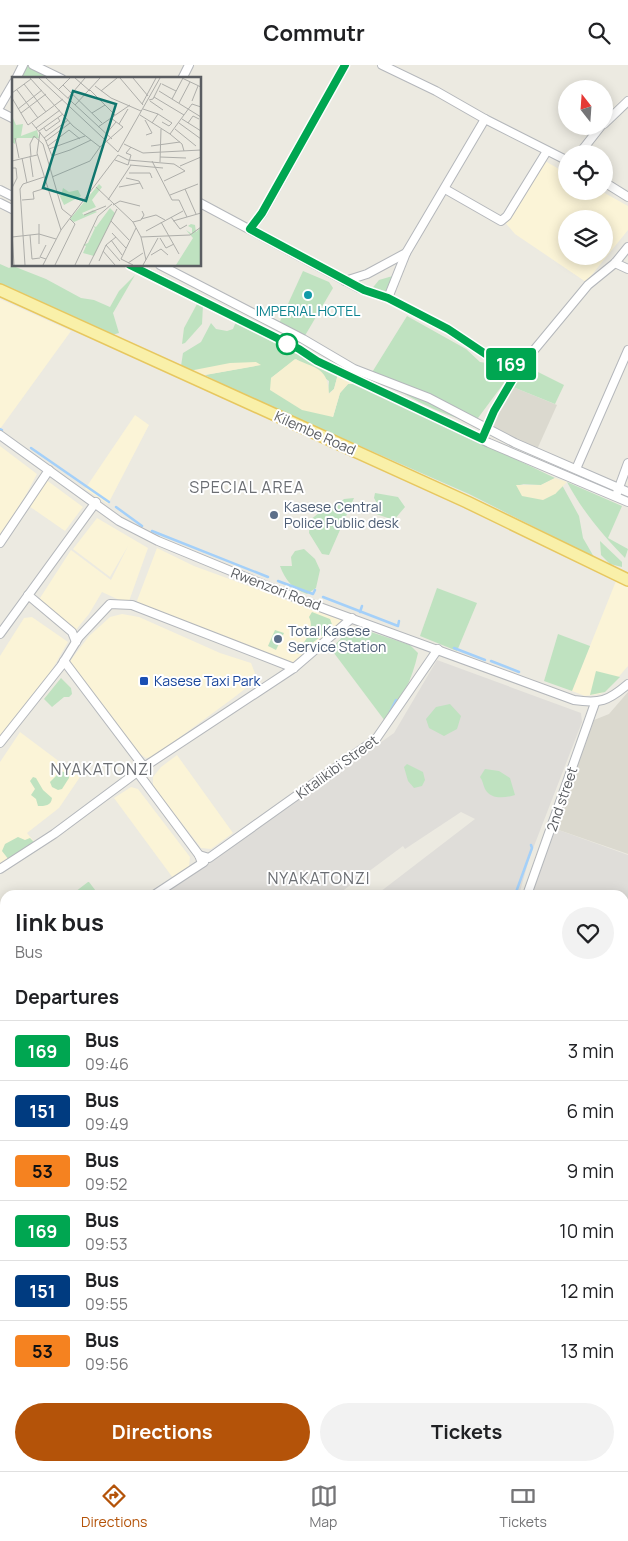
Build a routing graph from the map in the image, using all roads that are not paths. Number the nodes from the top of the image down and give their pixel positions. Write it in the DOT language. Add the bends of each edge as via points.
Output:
graph roads {
  1 [pos="23,65"];
  2 [pos="33,65"];
  3 [pos="189,65"];
  4 [pos="345,65"];
  5 [pos="382,65"];
  6 [pos="17,77"];
  7 [pos="58,77"];
  8 [pos="183,77"];
  9 [pos="12,86"];
  10 [pos="628,101"];
  11 [pos="0,107"];
  12 [pos="0,112"];
  13 [pos="613,115"];
  14 [pos="12,118"];
  15 [pos="485,119"];
  16 [pos="595,135"];
  17 [pos="586,145"];
  18 [pos="547,151"];
  19 [pos="558,156"];
  20 [pos="613,188"];
  21 [pos="445,189"];
  22 [pos="0,190"];
  23 [pos="12,196"];
  24 [pos="628,197"];
  25 [pos="0,203"];
  26 [pos="201,204"];
  27 [pos="12,209"];
  28 [pos="250,229"];
  29 [pos="628,247"];
  30 [pos="406,253"];
  31 [pos="615,263"];
  32 [pos="132,266"];
  33 [pos="162,266"];
  34 [pos="628,269"];
  35 [pos="345,281"];
  36 [pos="0,290"];
  37 [pos="388,298"];
  38 [pos="628,350"];
  39 [pos="520,367"];
  40 [pos="487,428"];
  41 [pos="0,435"];
  42 [pos="482,439"];
  43 [pos="628,463"];
  44 [pos="576,469"];
  45 [pos="49,470"];
  46 [pos="617,488"];
  47 [pos="628,492"];
  48 [pos="616,497"];
  49 [pos="96,502"];
  50 [pos="628,503"];
  51 [pos="0,543"];
  52 [pos="628,580"];
  53 [pos="28,595"];
  54 [pos="352,618"];
  55 [pos="72,632"];
  56 [pos="83,633"];
  57 [pos="0,634"];
  58 [pos="76,642"];
  59 [pos="438,649"];
  60 [pos="64,661"];
  61 [pos="294,668"];
  62 [pos="628,684"];
  63 [pos="595,703"];
  64 [pos="0,743"];
  65 [pos="144,767"];
  66 [pos="138,773"];
  67 [pos="199,855"];
  68 [pos="209,857"];
  69 [pos="202,863"];
  70 [pos="0,869"];
  71 [pos="162,890"];
  72 [pos="529,890"];
  1 -- 6 [label="street"];
  2 -- 7 [label="street"];
  3 -- 8 [label="street"];
  4 -- 28 [label="street"];
  5 -- 15 [label="street"];
  9 -- 11 [label="street"];
  10 -- 13 [label="street"];
  12 -- 14 [label="street"];
  15 -- 18 [label="street"];
  15 -- 21 [label="street"];
  16 -- 17 [label="street"];
  18 -- 19 [label="street"];
  18 -- 21 [label="street" via="501,221"];
  20 -- 24 [label="street"];
  21 -- 30 [label="street"];
  22 -- 23 [label="street"];
  25 -- 27 [label="street"];
  26 -- 28 [label="street"];
  28 -- 35 [label="street"];
  29 -- 31 [label="street"];
  30 -- 35 [label="street"];
  30 -- 37 [label="street"];
  31 -- 34 [label="street"];
  31 -- 39 [label="street" via="588,285"];
  32 -- 42 [label="street" via="317,361"];
  33 -- 40 [label="street" via="354,369 429,398"];
  35 -- 37 [label="street"];
  36 -- 52 [label="main road, Kilembe Road" via="467,502"];
  37 -- 39 [label="street" via="448,329 490,357"];
  38 -- 44 [label="street"];
  39 -- 40 [label="street"];
  40 -- 42 [label="street"];
  40 -- 44 [label="street"];
  41 -- 45 [label="street, Rwenzori Road"];
  42 -- 48 [label="street"];
  43 -- 46 [label="street"];
  44 -- 46 [label="street"];
  45 -- 49 [label="street, Rwenzori Road"];
  45 -- 51 [label="street"];
  46 -- 47 [label="street"];
  46 -- 48 [label="street"];
  48 -- 50 [label="street"];
  49 -- 53 [label="street"];
  49 -- 54 [label="street, Rwenzori Road" via="119,521 166,545"];
  53 -- 55 [label="street"];
  53 -- 57 [label="street"];
  54 -- 59 [label="street, Rwenzori Road"];
  54 -- 61 [label="street"];
  55 -- 56 [label="street"];
  55 -- 58 [label="street"];
  56 -- 58 [label="street"];
  56 -- 61 [label="street" via="110,604 132,605"];
  58 -- 60 [label="street"];
  59 -- 63 [label="street, Rwenzori Road" via="574,700"];
  59 -- 68 [label="street, Kitalikibi Street" via="376,739"];
  60 -- 64 [label="street"];
  60 -- 65 [label="street"];
  61 -- 65 [label="street"];
  62 -- 63 [label="street" via="616,694"];
  63 -- 72 [label="street, 2nd street"];
  65 -- 66 [label="street"];
  66 -- 67 [label="street"];
  66 -- 70 [label="street"];
  67 -- 68 [label="street"];
  67 -- 69 [label="street"];
  68 -- 69 [label="street, Kitalikibi Street"];
  69 -- 71 [label="street, Kitalikibi Street"];
}
